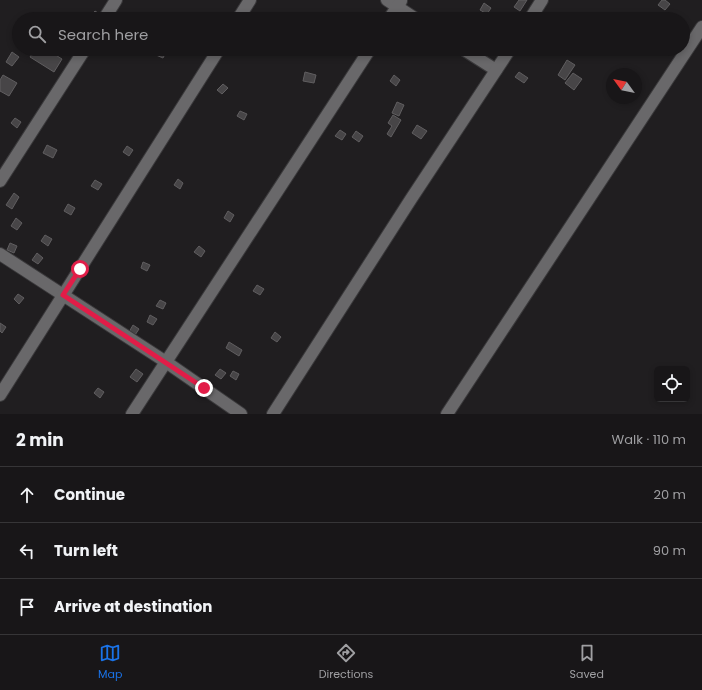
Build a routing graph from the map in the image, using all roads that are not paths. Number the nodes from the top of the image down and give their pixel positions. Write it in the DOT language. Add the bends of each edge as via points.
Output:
graph roads {
  1 [pos="116,0"];
  2 [pos="250,0"];
  3 [pos="387,0"];
  4 [pos="542,0"];
  5 [pos="399,3"];
  6 [pos="108,12"];
  7 [pos="242,12"];
  8 [pos="393,12"];
  9 [pos="409,12"];
  10 [pos="534,12"];
  11 [pos="702,27"];
  12 [pos="690,45"];
  13 [pos="80,56"];
  14 [pos="215,56"];
  15 [pos="365,56"];
  16 [pos="474,56"];
  17 [pos="505,56"];
  18 [pos="683,56"];
  19 [pos="496,70"];
  20 [pos="0,181"];
  21 [pos="0,254"];
  22 [pos="63,295"];
  23 [pos="166,362"];
  24 [pos="0,395"];
  25 [pos="132,414"];
  26 [pos="241,414"];
  27 [pos="273,414"];
  28 [pos="447,414"];
  1 -- 6 [label="street"];
  2 -- 7 [label="street"];
  3 -- 5 [label="street"];
  4 -- 10 [label="street"];
  5 -- 8 [label="street"];
  5 -- 9 [label="street"];
  11 -- 12 [label="street"];
  13 -- 20 [label="street"];
  14 -- 22 [label="street"];
  15 -- 23 [label="street"];
  16 -- 19 [label="street"];
  17 -- 19 [label="street"];
  18 -- 28 [label="street"];
  19 -- 27 [label="street"];
  21 -- 22 [label="street"];
  22 -- 23 [label="street"];
  22 -- 24 [label="street"];
  23 -- 25 [label="street"];
  23 -- 26 [label="street"];
}
